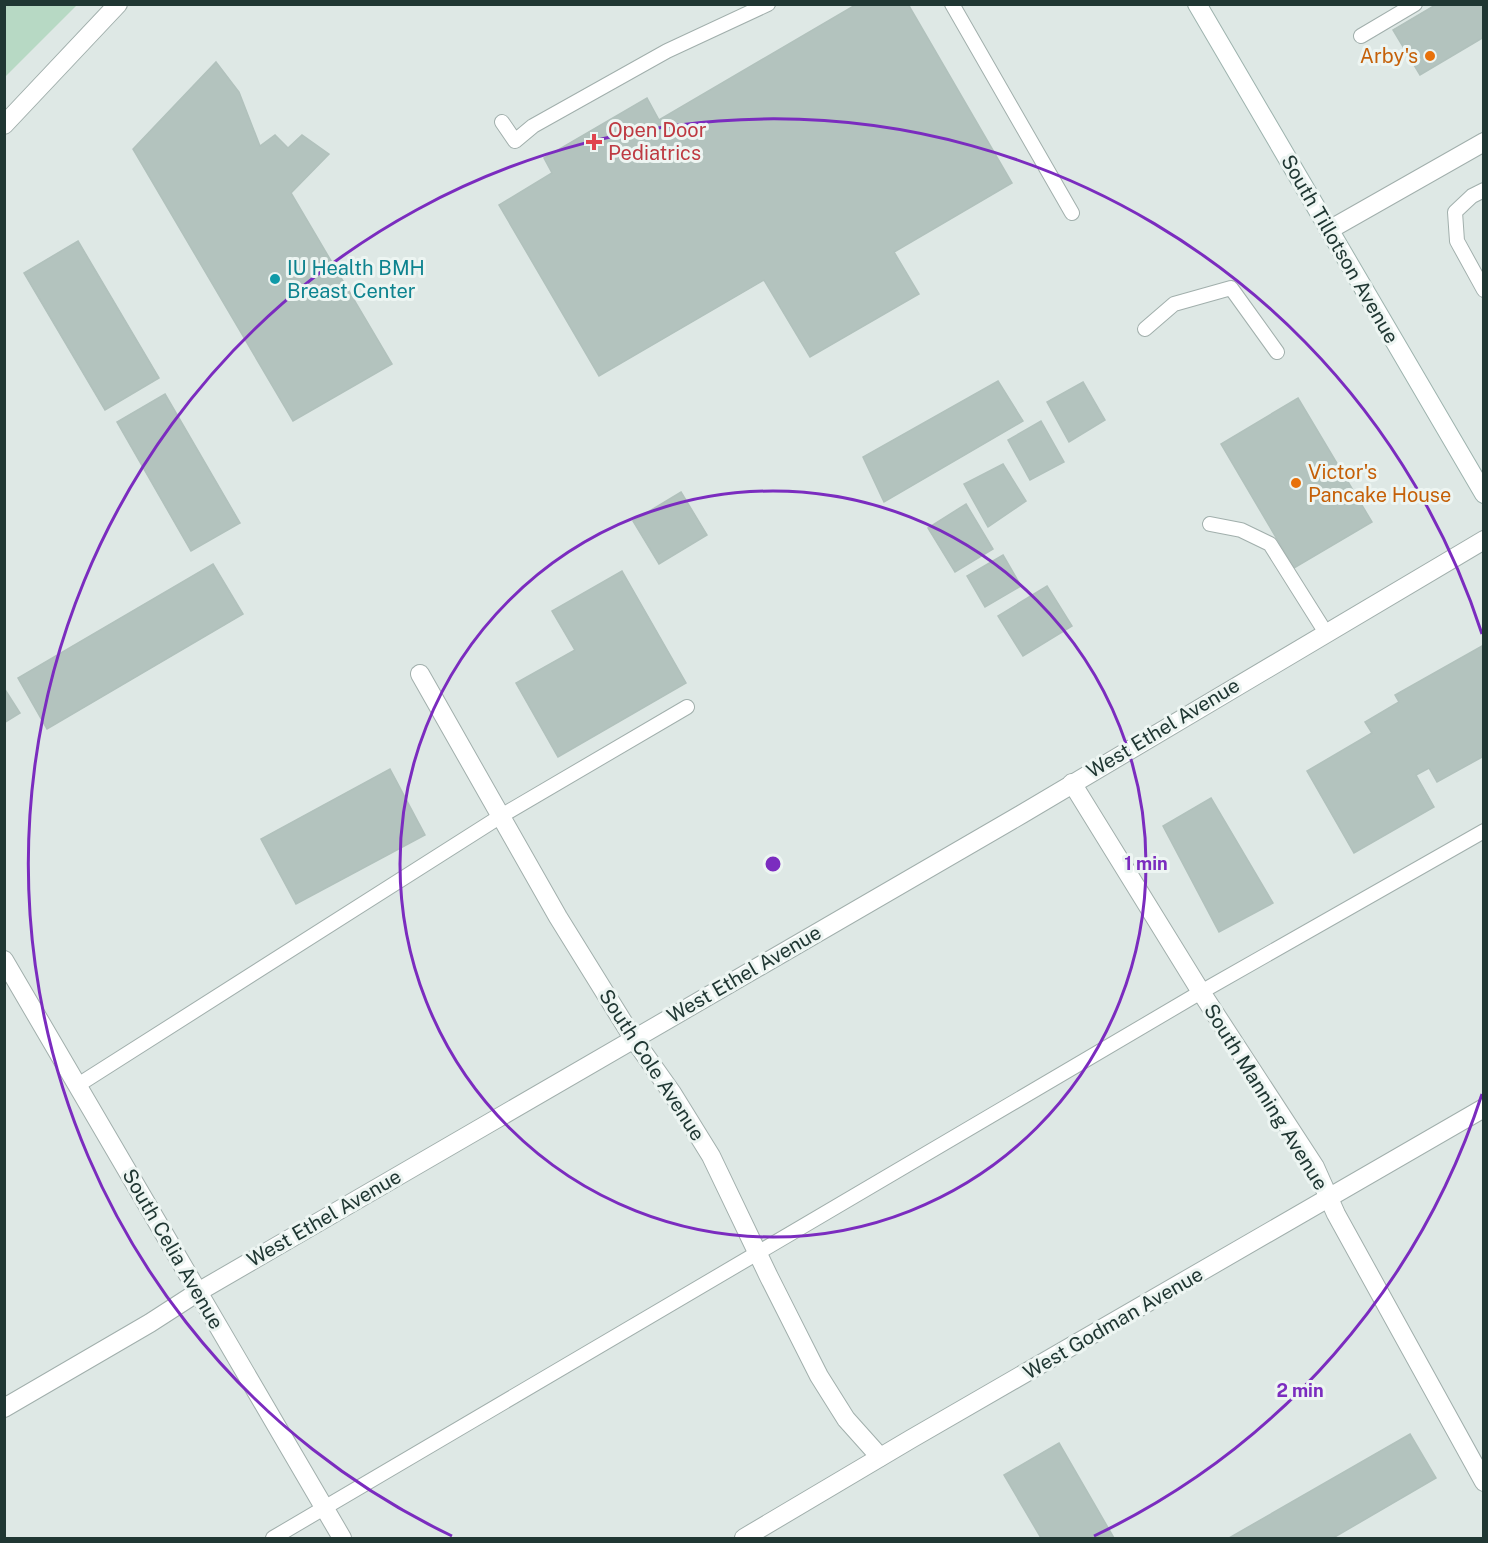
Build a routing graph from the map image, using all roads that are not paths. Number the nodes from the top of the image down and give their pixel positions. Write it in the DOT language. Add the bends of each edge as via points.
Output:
graph roads {
  1 [pos="118,4"];
  2 [pos="768,4"];
  3 [pos="952,4"];
  4 [pos="1197,4"];
  5 [pos="1415,4"];
  6 [pos="1361,36"];
  7 [pos="502,122"];
  8 [pos="4,125"];
  9 [pos="1484,142"];
  10 [pos="1484,190"];
  11 [pos="1072,213"];
  12 [pos="1329,230"];
  13 [pos="1484,290"];
  14 [pos="1145,329"];
  15 [pos="1277,352"];
  16 [pos="1484,494"];
  17 [pos="1210,524"];
  18 [pos="1484,540"];
  19 [pos="1326,633"];
  20 [pos="420,674"];
  21 [pos="687,707"];
  22 [pos="1072,783"];
  23 [pos="501,816"];
  24 [pos="1484,831"];
  25 [pos="4,960"];
  26 [pos="1201,992"];
  27 [pos="633,1038"];
  28 [pos="78,1086"];
  29 [pos="1484,1108"];
  30 [pos="1329,1199"];
  31 [pos="758,1253"];
  32 [pos="198,1292"];
  33 [pos="4,1408"];
  34 [pos="880,1457"];
  35 [pos="1484,1482"];
  36 [pos="324,1508"];
  37 [pos="273,1539"];
  38 [pos="342,1539"];
  39 [pos="744,1539"];
  1 -- 8 [label="street"];
  2 -- 7 [label="lane" via="667,51 533,126 514,141"];
  3 -- 11 [label="lane"];
  4 -- 12 [label="street, South Tillotson Avenue"];
  5 -- 6 [label="lane"];
  9 -- 12 [label="street"];
  10 -- 13 [label="lane" via="1455,212 1457,241"];
  12 -- 16 [label="street, South Tillotson Avenue"];
  14 -- 15 [label="lane" via="1174,304 1231,288"];
  17 -- 19 [label="lane" via="1241,530 1270,544"];
  18 -- 19 [label="street, West Ethel Avenue"];
  19 -- 22 [label="street, West Ethel Avenue"];
  20 -- 23 [label="street, South Cole Avenue"];
  21 -- 23 [label="lane"];
  22 -- 26 [label="street, South Manning Avenue"];
  22 -- 27 [label="street, West Ethel Avenue"];
  23 -- 27 [label="street, South Cole Avenue"];
  23 -- 28 [label="lane"];
  24 -- 26 [label="lane"];
  25 -- 28 [label="street, South Celia Avenue"];
  26 -- 30 [label="street, South Manning Avenue" via="1315,1167"];
  26 -- 31 [label="lane"];
  27 -- 31 [label="street, South Cole Avenue" via="711,1156"];
  27 -- 32 [label="street, West Ethel Avenue"];
  28 -- 32 [label="street, South Celia Avenue"];
  29 -- 30 [label="street, West Godman Avenue"];
  30 -- 34 [label="street, West Godman Avenue"];
  30 -- 35 [label="street, South Manning Avenue"];
  31 -- 34 [label="street, South Cole Avenue" via="819,1376 846,1419"];
  31 -- 36 [label="lane"];
  32 -- 33 [label="street, West Ethel Avenue"];
  32 -- 36 [label="street, South Celia Avenue"];
  34 -- 39 [label="street, West Godman Avenue"];
  36 -- 37 [label="lane"];
  36 -- 38 [label="street, South Celia Avenue"];
}
